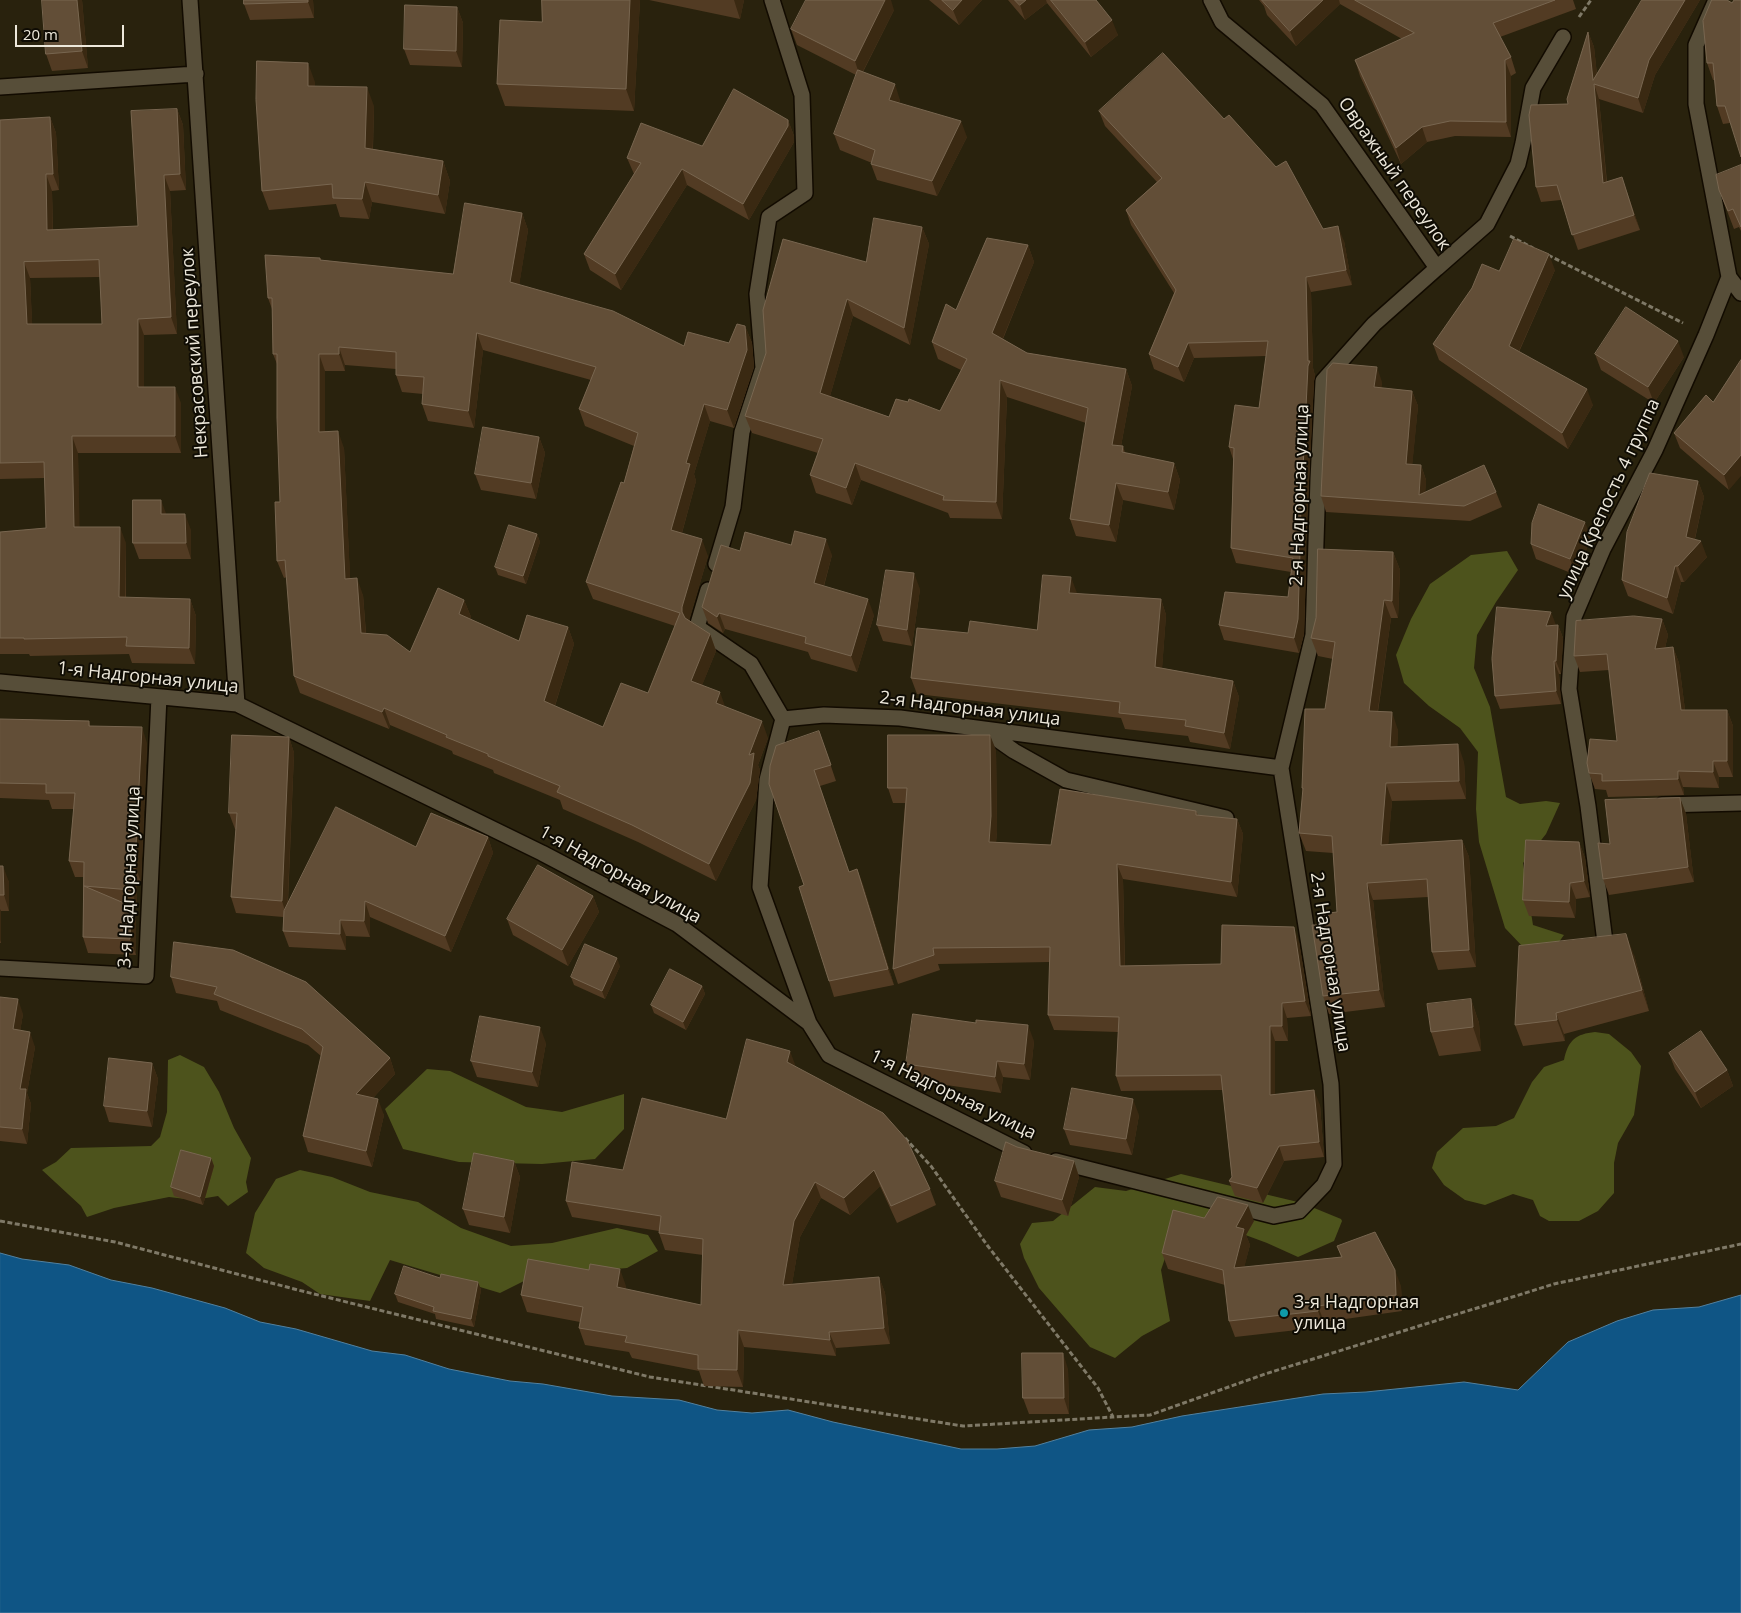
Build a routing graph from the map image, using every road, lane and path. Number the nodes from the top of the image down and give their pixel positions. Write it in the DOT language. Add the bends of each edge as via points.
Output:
graph roads {
  1 [pos="190,0"];
  2 [pos="772,0"];
  3 [pos="1212,0"];
  4 [pos="1716,0"];
  5 [pos="1563,37"];
  6 [pos="196,74"];
  7 [pos="0,87"];
  8 [pos="1487,224"];
  9 [pos="1437,268"];
  10 [pos="1729,277"];
  11 [pos="1741,293"];
  12 [pos="1706,335"];
  13 [pos="0,682"];
  14 [pos="159,697"];
  15 [pos="237,704"];
  16 [pos="783,719"];
  17 [pos="980,728"];
  18 [pos="1281,768"];
  19 [pos="1741,803"];
  20 [pos="1588,806"];
  21 [pos="1605,806"];
  22 [pos="1649,806"];
  23 [pos="1226,818"];
  24 [pos="1605,942"];
  25 [pos="0,968"];
  26 [pos="809,1022"];
  27 [pos="899,1131"];
  28 [pos="1334,1164"];
  29 [pos="0,1221"];
  30 [pos="1741,1244"];
  31 [pos="1113,1417"];
  1 -- 6 [label="street, Некрасовский переулок"];
  2 -- 16 [label="street" via="802,95 805,193 769,217 757,294 763,368 742,432 733,507 697,627 751,664"];
  3 -- 9 [label="street, Овражный переулок" via="1222,22 1322,105"];
  4 -- 10 [label="street" via="1696,45 1696,104"];
  5 -- 8 [label="street, Овражный переулок" via="1533,88 1518,164"];
  6 -- 7 [label="street"];
  6 -- 15 [label="street, Некрасовский переулок"];
  8 -- 9 [label="street, Овражный переулок"];
  8 -- 12 [label="path"];
  9 -- 18 [label="street, 2-я Надгорная улица" via="1374,324 1323,381 1313,635"];
  10 -- 11 [label="street"];
  10 -- 12 [label="street, улица Крепость 4 группа"];
  12 -- 20 [label="street, улица Крепость 4 группа" via="1655,450 1602,549 1574,617 1569,689"];
  13 -- 14 [label="street, 1-я Надгорная улица"];
  14 -- 15 [label="street, 1-я Надгорная улица"];
  14 -- 25 [label="street, 3-я Надгорная улица" via="146,976"];
  15 -- 26 [label="street, 1-я Надгорная улица" via="542,853 678,924"];
  16 -- 17 [label="street, 2-я Надгорная улица" via="824,715 900,718"];
  16 -- 26 [label="street" via="767,780 760,887"];
  17 -- 18 [label="street, 2-я Надгорная улица"];
  17 -- 23 [label="street" via="1066,780"];
  18 -- 28 [label="street, 2-я Надгорная улица" via="1331,1084"];
  19 -- 22 [label="street"];
  20 -- 21 [label="street"];
  20 -- 24 [label="street, улица Крепость 4 группа"];
  26 -- 28 [label="street, 1-я Надгорная улица" via="829,1055 1025,1154 1274,1216 1299,1211 1324,1185"];
  27 -- 31 [label="path" via="931,1166 987,1245 1098,1388"];
  29 -- 31 [label="path" via="115,1242 650,1377 963,1426"];
  30 -- 31 [label="path" via="1554,1284 1264,1374 1150,1415"];
}
